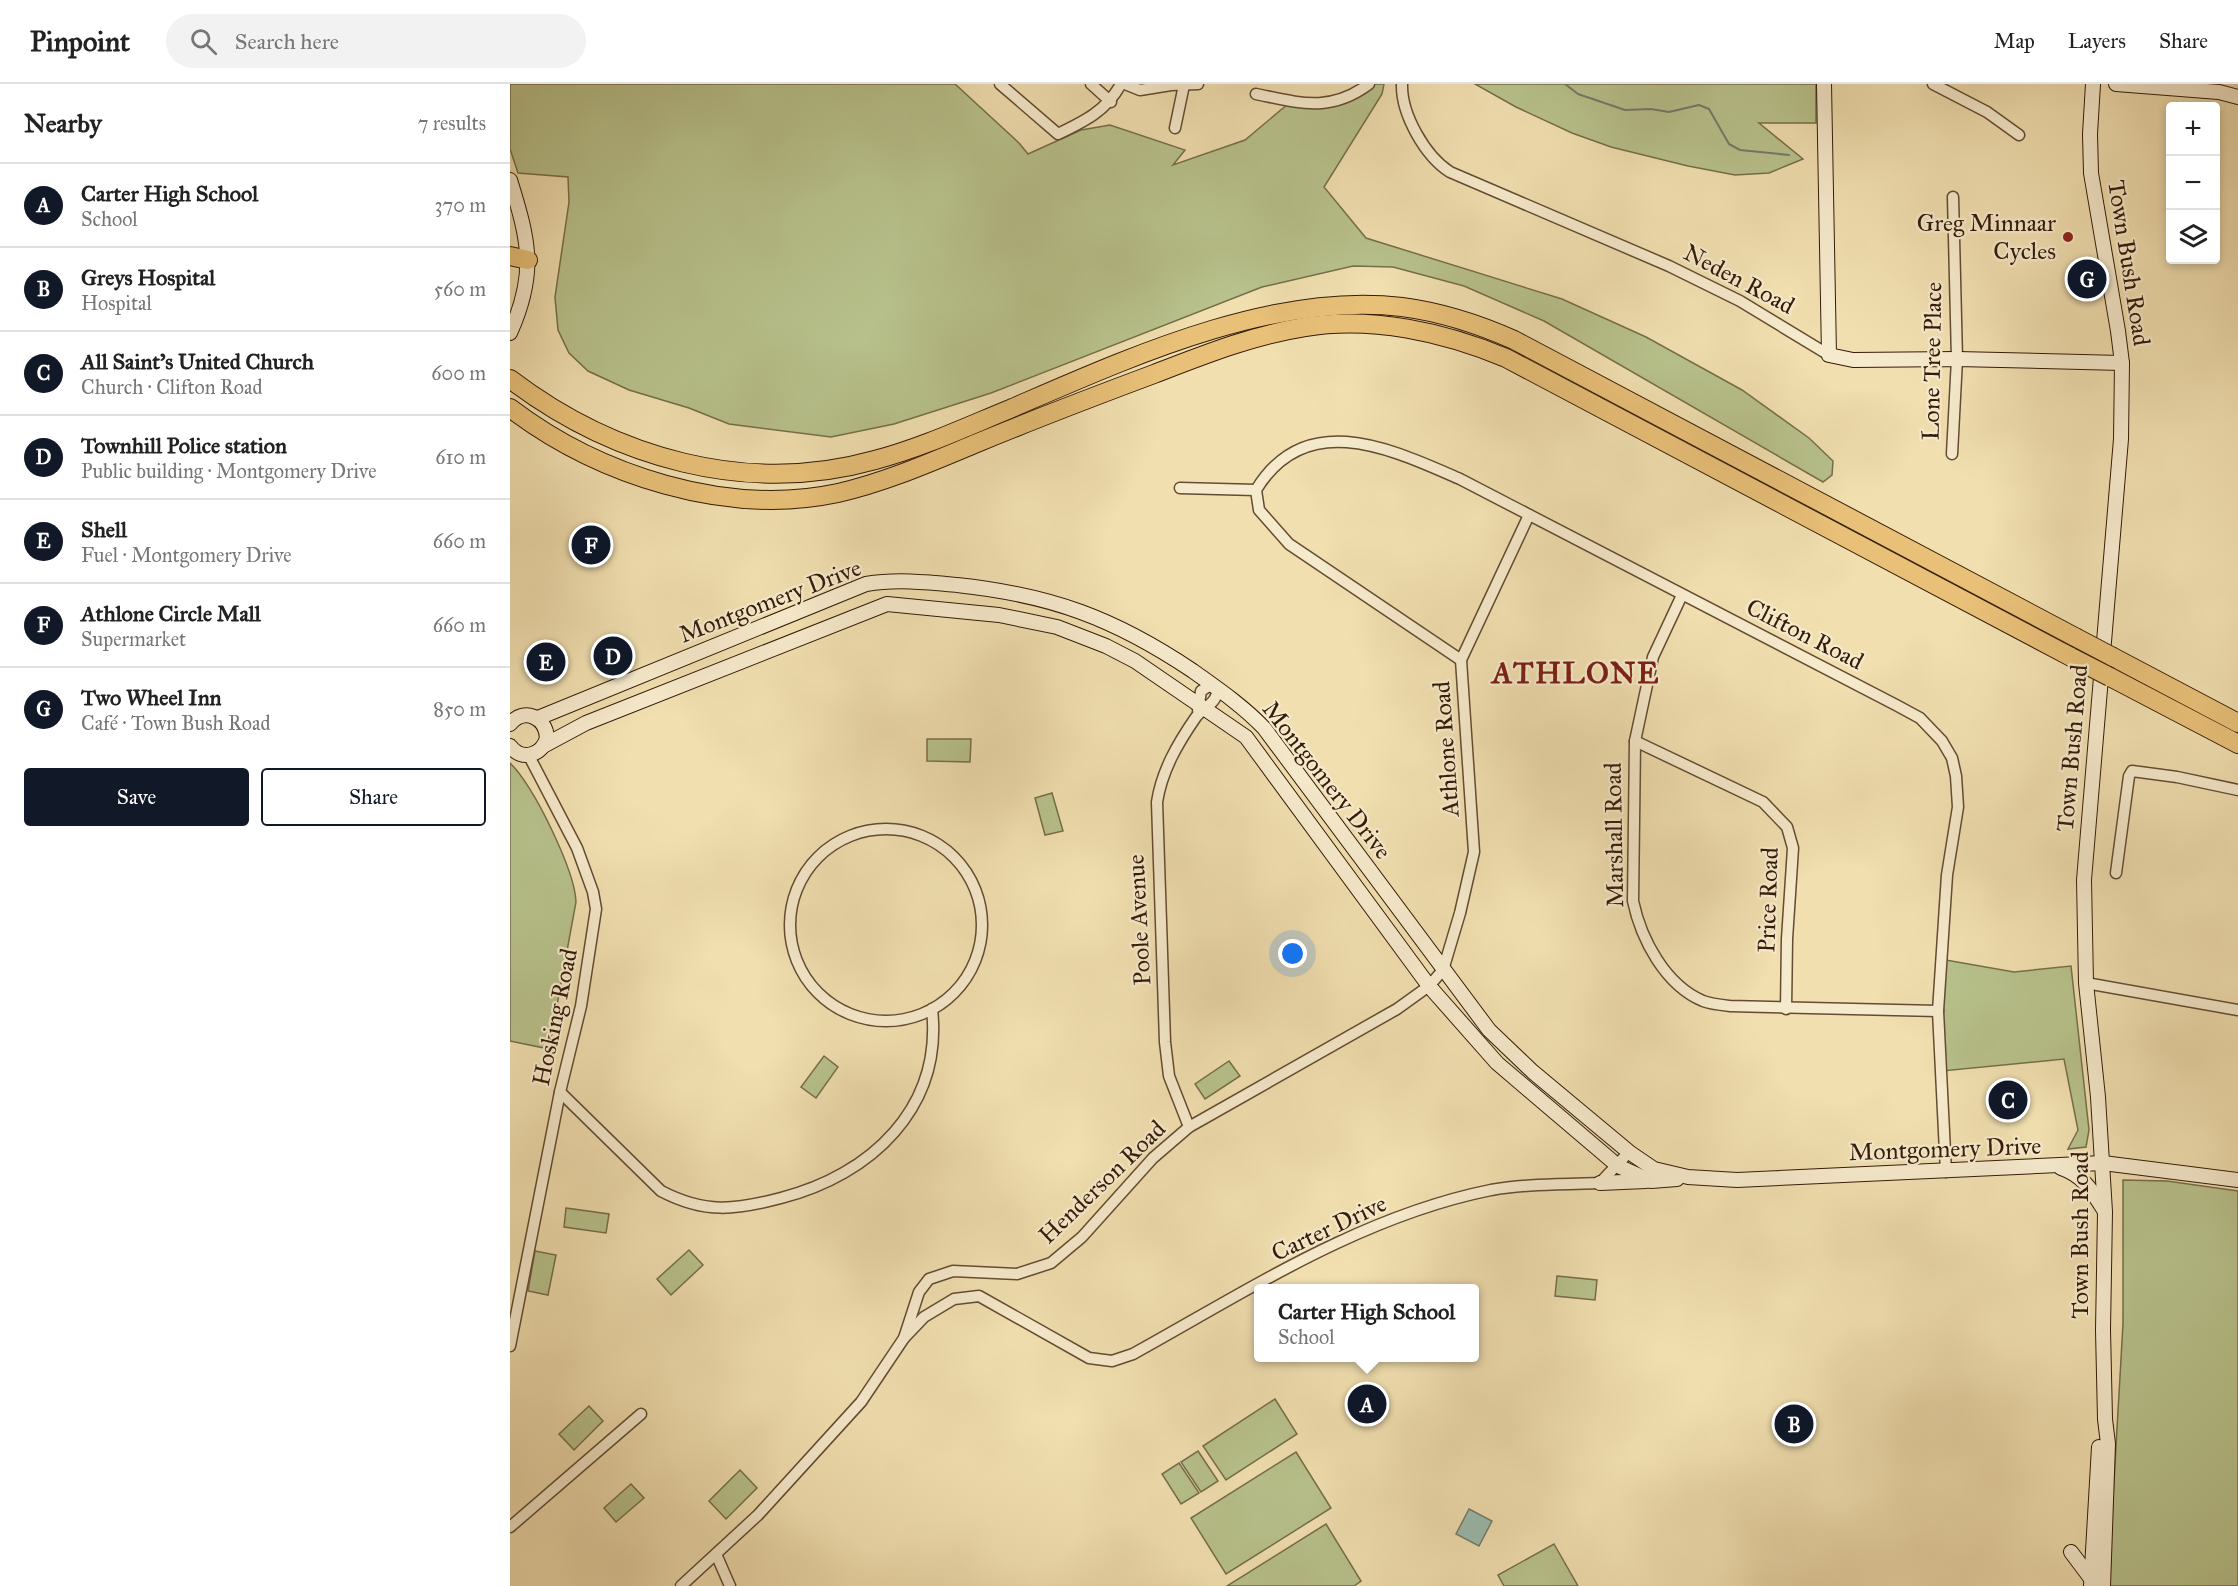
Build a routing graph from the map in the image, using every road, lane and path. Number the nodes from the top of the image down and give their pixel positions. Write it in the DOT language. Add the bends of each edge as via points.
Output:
graph roads {
  1 [pos="1000,84"];
  2 [pos="1091,84"];
  3 [pos="1123,84"];
  4 [pos="1198,84"];
  5 [pos="1369,84"];
  6 [pos="1402,84"];
  7 [pos="1824,84"];
  8 [pos="1933,84"];
  9 [pos="2092,84"];
  10 [pos="2116,84"];
  11 [pos="1184,85"];
  12 [pos="1256,94"];
  13 [pos="2238,97"];
  14 [pos="1111,102"];
  15 [pos="1174,128"];
  16 [pos="2019,135"];
  17 [pos="510,180"];
  18 [pos="1953,197"];
  19 [pos="510,256"];
  20 [pos="528,260"];
  21 [pos="510,333"];
  22 [pos="1829,355"];
  23 [pos="1957,359"];
  24 [pos="2122,363"];
  25 [pos="510,379"];
  26 [pos="510,408"];
  27 [pos="1952,454"];
  28 [pos="1180,488"];
  29 [pos="1256,490"];
  30 [pos="1529,515"];
  31 [pos="984,588"];
  32 [pos="1002,590"];
  33 [pos="1682,595"];
  34 [pos="983,612"];
  35 [pos="999,615"];
  36 [pos="1461,660"];
  37 [pos="621,684"];
  38 [pos="1214,686"];
  39 [pos="630,706"];
  40 [pos="1200,710"];
  41 [pos="538,718"];
  42 [pos="511,721"];
  43 [pos="2238,723"];
  44 [pos="1635,741"];
  45 [pos="2238,744"];
  46 [pos="511,748"];
  47 [pos="538,750"];
  48 [pos="2238,790"];
  49 [pos="1345,839"];
  50 [pos="1330,850"];
  51 [pos="2116,873"];
  52 [pos="1443,970"];
  53 [pos="2086,983"];
  54 [pos="1429,986"];
  55 [pos="932,1009"];
  56 [pos="1786,1009"];
  57 [pos="2238,1010"];
  58 [pos="1938,1011"];
  59 [pos="1520,1059"];
  60 [pos="1533,1072"];
  61 [pos="1509,1073"];
  62 [pos="1524,1085"];
  63 [pos="560,1092"];
  64 [pos="1189,1127"];
  65 [pos="1629,1152"];
  66 [pos="2103,1163"];
  67 [pos="1618,1166"];
  68 [pos="2059,1167"];
  69 [pos="1946,1172"];
  70 [pos="1688,1177"];
  71 [pos="2238,1180"];
  72 [pos="1651,1181"];
  73 [pos="1600,1183"];
  74 [pos="2104,1212"];
  75 [pos="1258,1284"];
  76 [pos="1254,1286"];
  77 [pos="919,1292"];
  78 [pos="931,1311"];
  79 [pos="904,1338"];
  80 [pos="510,1346"];
  81 [pos="641,1414"];
  82 [pos="510,1527"];
  83 [pos="2071,1552"];
  84 [pos="716,1554"];
  85 [pos="2095,1584"];
  86 [pos="681,1586"];
  87 [pos="730,1586"];
  1 -- 14 [label="street" via="1058,134"];
  2 -- 14 [label="street"];
  3 -- 11 [label="street" via="1140,90"];
  3 -- 14 [label="street"];
  4 -- 11 [label="street"];
  5 -- 12 [label="street" via="1351,98 1329,104"];
  6 -- 22 [label="street, Neden Road" via="1404,103 1428,150 1450,172 1670,266 1740,301"];
  7 -- 22 [label="street"];
  8 -- 16 [label="street" via="1987,112"];
  9 -- 24 [label="street, Town Bush Road" via="2091,173"];
  10 -- 13 [label="street"];
  11 -- 15 [label="street"];
  17 -- 20 [label="street" via="528,244"];
  18 -- 23 [label="street, Lone Tree Place"];
  19 -- 20 [label="highway"];
  20 -- 21 [label="street" via="525,295"];
  22 -- 23 [label="street, Neden Road" via="1852,360"];
  23 -- 24 [label="street, Neden Road"];
  23 -- 27 [label="street, Lone Tree Place"];
  24 -- 53 [label="street, Town Bush Road" via="2121,439 2085,869"];
  25 -- 43 [label="highway, bridge" via="573,422 648,454 725,470 800,472 840,468 903,451 1060,388 1258,317 1325,306 1402,307 1452,318 1514,340"];
  26 -- 45 [label="highway, bridge" via="576,451 651,481 721,495 795,498 835,494 904,473 1248,340 1335,324 1392,326 1454,338 1506,358"];
  28 -- 29 [label="street"];
  29 -- 30 [label="street, Clifton Road" via="1277,463 1293,452 1333,441 1355,442 1389,448"];
  29 -- 36 [label="street" via="1259,510 1289,544"];
  30 -- 33 [label="street, Clifton Road"];
  30 -- 36 [label="street, Athlone Road"];
  31 -- 32 [label="street, Montgomery Drive"];
  31 -- 34 [label="street"];
  31 -- 37 [label="street, Montgomery Drive" via="903,581 866,584"];
  32 -- 35 [label="street" via="1004,600"];
  32 -- 38 [label="street, Montgomery Drive" via="1076,608 1114,624"];
  33 -- 44 [label="street, Marshall Road" via="1653,657"];
  33 -- 58 [label="street, Clifton Road" via="1920,718 1942,741 1952,758 1958,807 1947,875"];
  34 -- 35 [label="street, Montgomery Drive"];
  34 -- 39 [label="street, Montgomery Drive" via="887,604"];
  35 -- 40 [label="street, Montgomery Drive" via="1057,627 1119,652"];
  36 -- 52 [label="street, Athlone Road" via="1474,852"];
  37 -- 39 [label="street"];
  37 -- 41 [label="street, Montgomery Drive"];
  38 -- 40 [label="street, Poole Avenue" via="1216,698"];
  38 -- 40 [label="street, Poole Avenue" via="1201,692"];
  38 -- 49 [label="street, Montgomery Drive" via="1264,728"];
  39 -- 47 [label="street, Montgomery Drive" via="586,723"];
  40 -- 50 [label="street, Montgomery Drive" via="1233,726 1251,742"];
  40 -- 64 [label="street, Poole Avenue" via="1160,782 1155,827 1169,1076"];
  41 -- 42 [label="street, Montgomery Drive" via="527,715"];
  41 -- 47 [label="street" via="547,730"];
  44 -- 56 [label="street, Price Road" via="1763,802 1787,827 1793,848 1786,939"];
  44 -- 56 [label="street, Marshall Road" via="1633,902 1645,939 1686,992 1704,1001"];
  46 -- 47 [label="street"];
  47 -- 63 [label="street, Hosking Road" via="540,775 577,848 596,909 581,1006"];
  48 -- 51 [label="street" via="2132,771"];
  49 -- 50 [label="street"];
  49 -- 52 [label="street, Montgomery Drive"];
  50 -- 54 [label="street, Montgomery Drive"];
  52 -- 54 [label="street, Athlone Road"];
  52 -- 59 [label="street, Montgomery Drive" via="1484,1023"];
  53 -- 57 [label="street"];
  53 -- 66 [label="street, Town Bush Road"];
  54 -- 61 [label="street, Montgomery Drive" via="1480,1046"];
  54 -- 64 [label="street, Henderson Road" via="1397,1009"];
  55 -- 55 [label="street" via="893,1021 853,1017 833,1006 806,981 796,963 789,924 795,896 806,873 831,846 866,830 906,830 927,837 966,873 981,904 979,946 962,982"];
  55 -- 63 [label="street" via="935,1035 929,1067 919,1095 888,1140 856,1167 829,1182 757,1204 719,1209 680,1201 661,1191"];
  56 -- 58 [label="street, Marshall Road"];
  58 -- 69 [label="street, Clifton Road"];
  59 -- 60 [label="street, Montgomery Drive"];
  59 -- 61 [label="street"];
  60 -- 62 [label="street"];
  60 -- 65 [label="street, Montgomery Drive"];
  61 -- 62 [label="street, Montgomery Drive"];
  62 -- 67 [label="street, Montgomery Drive"];
  63 -- 80 [label="street, Hosking Road"];
  64 -- 77 [label="street, Henderson Road" via="1153,1158 1082,1237 1051,1263 1017,1274 977,1270 945,1273 929,1279"];
  65 -- 67 [label="street"];
  65 -- 70 [label="street, Montgomery Drive" via="1661,1172"];
  66 -- 68 [label="street, Montgomery Drive"];
  66 -- 71 [label="street, Montgomery Drive"];
  66 -- 74 [label="street, Town Bush Road"];
  67 -- 72 [label="street, Montgomery Drive"];
  67 -- 73 [label="street"];
  68 -- 69 [label="street, Montgomery Drive"];
  68 -- 74 [label="street" via="2085,1182"];
  69 -- 70 [label="street, Montgomery Drive" via="1737,1180"];
  70 -- 72 [label="street, Montgomery Drive"];
  72 -- 73 [label="street"];
  73 -- 75 [label="street, Carter Drive" via="1493,1190 1387,1222 1314,1253"];
  74 -- 85 [label="street, Town Bush Road" via="2105,1419 2100,1437"];
  76 -- 78 [label="street, Carter Drive" via="1133,1354 1112,1361 1089,1358 979,1296 954,1299"];
  77 -- 78 [label="street"];
  77 -- 79 [label="street"];
  78 -- 79 [label="street"];
  79 -- 84 [label="street" via="861,1402 758,1515"];
  81 -- 82 [label="street"];
  83 -- 85 [label="street"];
  84 -- 86 [label="street"];
  84 -- 87 [label="street"];
}
